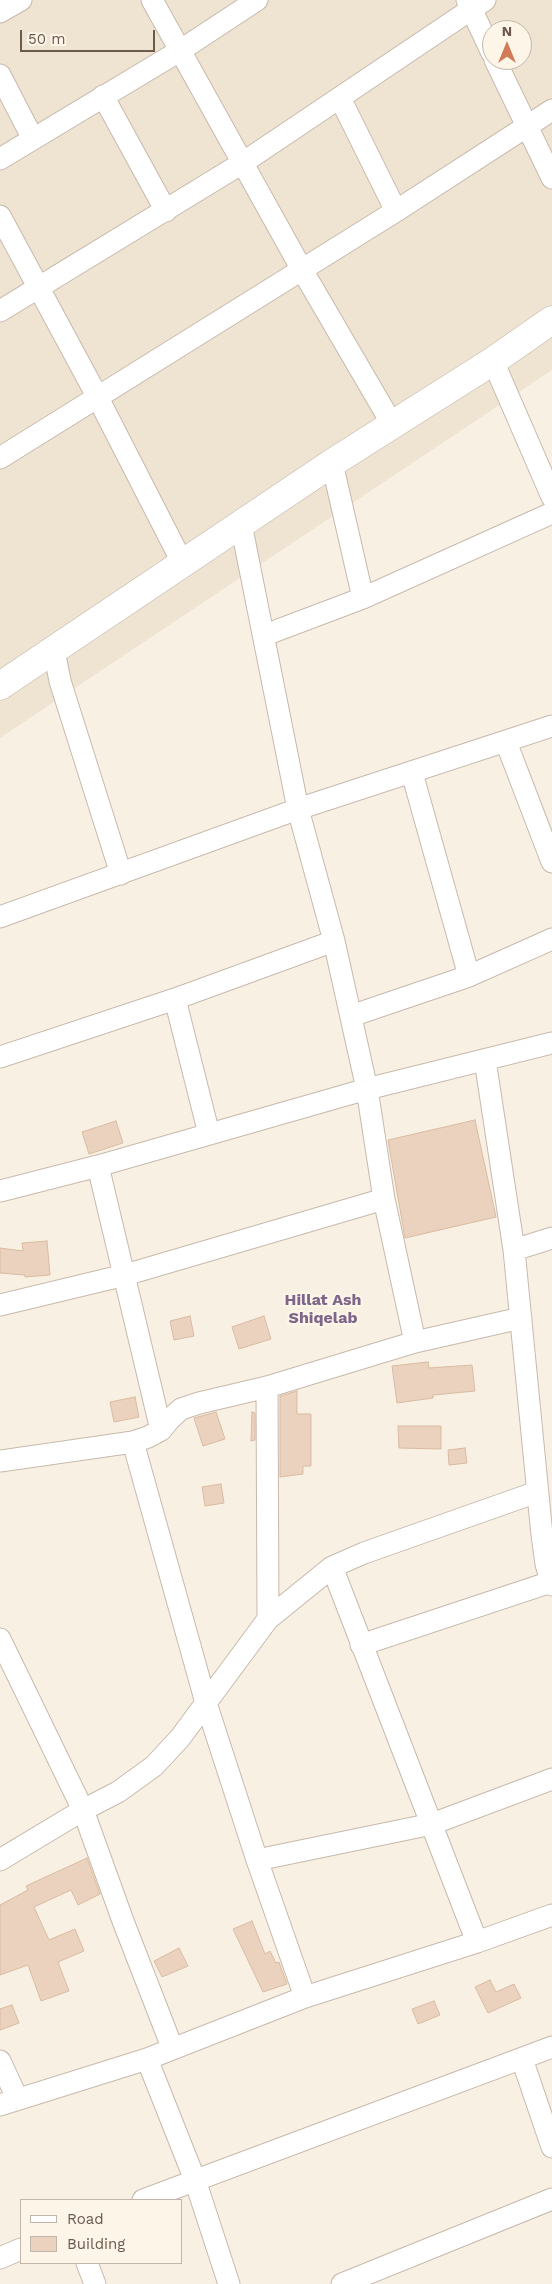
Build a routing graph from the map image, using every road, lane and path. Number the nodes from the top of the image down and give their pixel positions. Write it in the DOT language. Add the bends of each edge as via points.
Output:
graph roads {
  1 [pos="21,0"];
  2 [pos="152,0"];
  3 [pos="257,0"];
  4 [pos="475,3"];
  5 [pos="0,12"];
  6 [pos="482,24"];
  7 [pos="180,50"];
  8 [pos="500,70"];
  9 [pos="0,75"];
  10 [pos="103,96"];
  11 [pos="340,98"];
  12 [pos="552,110"];
  13 [pos="526,126"];
  14 [pos="33,139"];
  15 [pos="0,159"];
  16 [pos="244,162"];
  17 [pos="552,178"];
  18 [pos="396,210"];
  19 [pos="166,211"];
  20 [pos="0,216"];
  21 [pos="301,268"];
  22 [pos="38,289"];
  23 [pos="0,312"];
  24 [pos="552,320"];
  25 [pos="493,360"];
  26 [pos="97,396"];
  27 [pos="392,424"];
  28 [pos="0,458"];
  29 [pos="332,463"];
  30 [pos="552,497"];
  31 [pos="552,513"];
  32 [pos="241,524"];
  33 [pos="183,564"];
  34 [pos="363,598"];
  35 [pos="265,636"];
  36 [pos="54,650"];
  37 [pos="0,686"];
  38 [pos="552,726"];
  39 [pos="506,742"];
  40 [pos="412,773"];
  41 [pos="298,809"];
  42 [pos="552,862"];
  43 [pos="121,874"];
  44 [pos="0,917"];
  45 [pos="552,939"];
  46 [pos="334,940"];
  47 [pos="469,976"];
  48 [pos="175,998"];
  49 [pos="351,1016"];
  50 [pos="552,1043"];
  51 [pos="0,1058"];
  52 [pos="485,1060"];
  53 [pos="368,1089"];
  54 [pos="209,1134"];
  55 [pos="98,1166"];
  56 [pos="0,1192"];
  57 [pos="384,1199"];
  58 [pos="552,1238"];
  59 [pos="514,1250"];
  60 [pos="125,1275"];
  61 [pos="0,1305"];
  62 [pos="521,1318"];
  63 [pos="415,1342"];
  64 [pos="267,1387"];
  65 [pos="160,1430"];
  66 [pos="133,1442"];
  67 [pos="0,1461"];
  68 [pos="537,1492"];
  69 [pos="547,1533"];
  70 [pos="332,1568"];
  71 [pos="552,1584"];
  72 [pos="268,1620"];
  73 [pos="0,1642"];
  74 [pos="361,1646"];
  75 [pos="206,1703"];
  76 [pos="552,1779"];
  77 [pos="83,1810"];
  78 [pos="432,1824"];
  79 [pos="0,1860"];
  80 [pos="257,1860"];
  81 [pos="552,1915"];
  82 [pos="477,1942"];
  83 [pos="305,1997"];
  84 [pos="172,2047"];
  85 [pos="552,2047"];
  86 [pos="147,2059"];
  87 [pos="522,2059"];
  88 [pos="0,2061"];
  89 [pos="8,2102"];
  90 [pos="552,2147"];
  91 [pos="195,2180"];
  92 [pos="146,2199"];
  93 [pos="552,2199"];
  94 [pos="20,2249"];
  95 [pos="0,2258"];
  96 [pos="87,2264"];
  97 [pos="95,2284"];
  98 [pos="229,2284"];
  99 [pos="342,2284"];
  1 -- 5 [label="street"];
  2 -- 7 [label="street"];
  3 -- 7 [label="street"];
  4 -- 6 [label="street"];
  4 -- 11 [label="street"];
  7 -- 10 [label="street"];
  7 -- 16 [label="street"];
  8 -- 13 [label="street"];
  9 -- 14 [label="street"];
  10 -- 14 [label="street"];
  10 -- 19 [label="street"];
  11 -- 16 [label="street"];
  11 -- 18 [label="street"];
  12 -- 13 [label="street"];
  13 -- 17 [label="street"];
  13 -- 18 [label="street"];
  14 -- 15 [label="street"];
  16 -- 19 [label="street"];
  16 -- 21 [label="street"];
  18 -- 21 [label="street"];
  19 -- 22 [label="street"];
  20 -- 22 [label="street"];
  21 -- 26 [label="street"];
  21 -- 27 [label="street"];
  22 -- 23 [label="street"];
  22 -- 26 [label="street"];
  24 -- 25 [label="street"];
  25 -- 27 [label="street"];
  25 -- 30 [label="street"];
  26 -- 28 [label="street"];
  26 -- 33 [label="street"];
  27 -- 29 [label="street"];
  29 -- 32 [label="street"];
  29 -- 34 [label="street"];
  31 -- 34 [label="street"];
  32 -- 33 [label="street"];
  32 -- 35 [label="street"];
  33 -- 36 [label="street"];
  34 -- 35 [label="street"];
  35 -- 41 [label="street"];
  36 -- 37 [label="street"];
  36 -- 43 [label="street" via="60,681"];
  38 -- 39 [label="street"];
  39 -- 40 [label="street"];
  39 -- 42 [label="street"];
  40 -- 41 [label="street"];
  40 -- 47 [label="street"];
  41 -- 43 [label="street"];
  41 -- 46 [label="street"];
  43 -- 44 [label="street"];
  45 -- 47 [label="street"];
  46 -- 48 [label="street"];
  46 -- 49 [label="street"];
  47 -- 49 [label="street"];
  48 -- 51 [label="street"];
  48 -- 54 [label="street"];
  49 -- 53 [label="street"];
  50 -- 52 [label="street"];
  52 -- 53 [label="street"];
  52 -- 59 [label="street"];
  53 -- 54 [label="street"];
  53 -- 57 [label="street"];
  54 -- 55 [label="street"];
  55 -- 56 [label="street"];
  55 -- 60 [label="street"];
  57 -- 60 [label="street"];
  57 -- 63 [label="street"];
  58 -- 59 [label="street"];
  59 -- 62 [label="street"];
  60 -- 61 [label="street"];
  60 -- 65 [label="street"];
  62 -- 63 [label="street"];
  62 -- 68 [label="street"];
  63 -- 64 [label="street"];
  64 -- 65 [label="street" via="181,1409"];
  64 -- 72 [label="street"];
  65 -- 66 [label="street"];
  66 -- 67 [label="street"];
  66 -- 75 [label="street"];
  68 -- 69 [label="street"];
  68 -- 70 [label="street"];
  69 -- 71 [label="street" via="546,1564"];
  70 -- 72 [label="street"];
  70 -- 74 [label="street"];
  71 -- 74 [label="street"];
  72 -- 75 [label="street"];
  73 -- 77 [label="street"];
  74 -- 78 [label="street"];
  75 -- 77 [label="street" via="154,1766 118,1792"];
  75 -- 80 [label="street"];
  76 -- 78 [label="street"];
  77 -- 79 [label="street"];
  77 -- 84 [label="street"];
  78 -- 80 [label="street"];
  78 -- 82 [label="street"];
  80 -- 83 [label="street"];
  81 -- 82 [label="street"];
  82 -- 83 [label="street"];
  83 -- 84 [label="street"];
  84 -- 86 [label="street"];
  85 -- 87 [label="street"];
  86 -- 89 [label="street"];
  86 -- 91 [label="street"];
  87 -- 90 [label="street"];
  87 -- 91 [label="street"];
  88 -- 89 [label="street"];
  91 -- 92 [label="street"];
  91 -- 98 [label="street"];
  93 -- 99 [label="street"];
  94 -- 95 [label="street"];
  96 -- 97 [label="street"];
}
